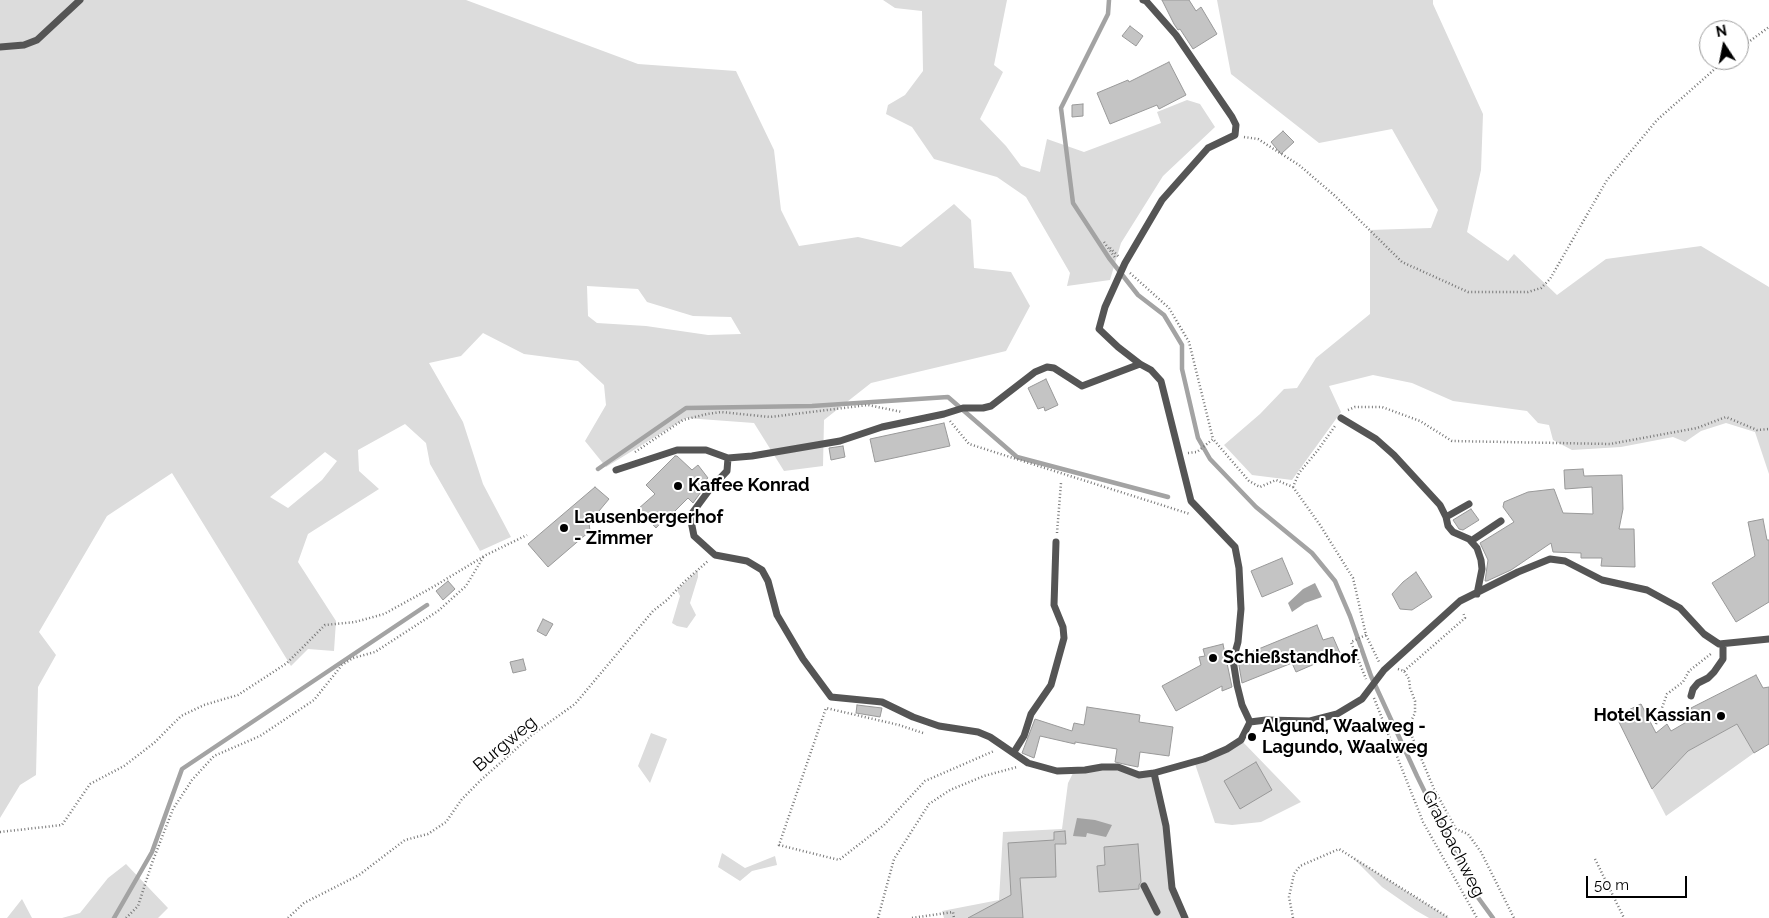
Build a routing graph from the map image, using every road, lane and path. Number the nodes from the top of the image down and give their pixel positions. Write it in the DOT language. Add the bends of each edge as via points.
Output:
graph roads {
  1 [pos="80,0"];
  2 [pos="1143,0"];
  3 [pos="1769,27"];
  4 [pos="1749,42"];
  5 [pos="0,47"];
  6 [pos="1714,70"];
  7 [pos="1235,135"];
  8 [pos="1123,264"];
  9 [pos="1127,271"];
  10 [pos="1140,364"];
  11 [pos="904,412"];
  12 [pos="944,414"];
  13 [pos="1341,418"];
  14 [pos="1769,430"];
  15 [pos="1213,439"];
  16 [pos="1197,452"];
  17 [pos="728,458"];
  18 [pos="616,470"];
  19 [pos="1061,483"];
  20 [pos="1293,486"];
  21 [pos="1469,504"];
  22 [pos="1203,515"];
  23 [pos="1446,517"];
  24 [pos="1501,521"];
  25 [pos="527,535"];
  26 [pos="1471,541"];
  27 [pos="1056,542"];
  28 [pos="486,555"];
  29 [pos="715,555"];
  30 [pos="1477,594"];
  31 [pos="1460,601"];
  32 [pos="1366,635"];
  33 [pos="1769,639"];
  34 [pos="1721,644"];
  35 [pos="1387,667"];
  36 [pos="1404,671"];
  37 [pos="1368,683"];
  38 [pos="1369,692"];
  39 [pos="1691,696"];
  40 [pos="1250,722"];
  41 [pos="1656,724"];
  42 [pos="932,734"];
  43 [pos="988,746"];
  44 [pos="1006,749"];
  45 [pos="995,750"];
  46 [pos="1014,752"];
  47 [pos="1028,763"];
  48 [pos="1154,773"];
  49 [pos="0,832"];
  50 [pos="1595,860"];
  51 [pos="1144,886"];
  52 [pos="1157,912"];
  53 [pos="126,918"];
  54 [pos="288,918"];
  55 [pos="878,918"];
  56 [pos="912,918"];
  57 [pos="954,918"];
  58 [pos="1185,918"];
  59 [pos="1293,918"];
  60 [pos="1449,918"];
  61 [pos="1477,918"];
  62 [pos="1514,918"];
  63 [pos="1624,918"];
  1 -- 5 [label="lane" via="37,40"];
  2 -- 7 [label="lane" via="1176,35 1232,117 1236,125"];
  3 -- 4 [label="path"];
  6 -- 7 [label="path" via="1657,120 1607,180 1550,279 1541,288 1528,292 1468,292 1402,262 1300,165 1258,139"];
  7 -- 8 [label="lane" via="1208,148 1185,172 1162,200"];
  8 -- 8 [label="path" via="1104,242"];
  8 -- 10 [label="lane" via="1105,307 1100,329"];
  9 -- 15 [label="path" via="1169,308 1189,342"];
  10 -- 12 [label="lane" via="1082,386 1047,367 1035,372 991,406 963,408"];
  10 -- 22 [label="lane" via="1161,381 1191,501"];
  11 -- 18 [label="path" via="868,406 770,417 721,412 707,414 684,420 628,458"];
  12 -- 17 [label="lane" via="882,427 840,441"];
  12 -- 22 [label="path" via="969,444 1193,515"];
  13 -- 14 [label="path" via="1345,411 1355,407 1382,407 1420,421 1452,441 1610,444 1697,428 1726,417 1757,430"];
  13 -- 20 [label="path" via="1299,473"];
  13 -- 23 [label="lane" via="1376,439 1394,455 1440,504"];
  15 -- 16 [label="path"];
  15 -- 20 [label="path" via="1249,481 1260,487 1276,480"];
  17 -- 18 [label="lane" via="706,450 677,450"];
  17 -- 29 [label="lane" via="727,471 690,516 694,536"];
  19 -- 27 [label="path"];
  20 -- 32 [label="path" via="1353,578"];
  21 -- 23 [label="lane"];
  22 -- 40 [label="lane" via="1226,536 1238,558 1241,609 1233,660 1242,705"];
  23 -- 26 [label="lane" via="1453,532"];
  24 -- 26 [label="lane"];
  25 -- 28 [label="path"];
  26 -- 30 [label="lane" via="1481,560"];
  27 -- 46 [label="lane" via="1054,605 1064,627 1064,638 1051,685 1032,714"];
  28 -- 49 [label="path" via="384,614 326,625 287,663 238,694 181,716 124,766 90,784 62,826"];
  28 -- 53 [label="path" via="466,586 438,611 375,652 342,665 314,700 260,736 214,756 192,780 174,809 138,906"];
  29 -- 44 [label="lane" via="748,561 762,570 776,614 831,697 882,702 940,726 978,732"];
  29 -- 54 [label="path, Burgweg" via="653,611 575,704 533,734 482,779 446,822 428,834 405,840 359,875 304,904"];
  30 -- 31 [label="lane"];
  30 -- 34 [label="lane" via="1550,559 1564,561 1602,580 1648,590 1680,608 1704,634"];
  31 -- 35 [label="lane"];
  31 -- 36 [label="path" via="1465,618"];
  32 -- 35 [label="path" via="1380,663"];
  32 -- 37 [label="path" via="1351,642"];
  33 -- 34 [label="lane"];
  34 -- 39 [label="lane" via="1723,659 1708,678 1698,683"];
  34 -- 41 [label="path" via="1689,670 1683,682 1667,694"];
  35 -- 36 [label="path"];
  35 -- 38 [label="lane"];
  36 -- 62 [label="path" via="1415,701 1415,713 1408,727 1434,789 1456,829 1468,834 1481,852"];
  38 -- 40 [label="lane" via="1338,714 1310,721"];
  38 -- 61 [label="path, Grabbachweg" via="1423,822"];
  40 -- 48 [label="lane" via="1241,740 1226,749 1204,759"];
  42 -- 45 [label="path" via="826,708 779,845 839,860 884,825 925,781"];
  43 -- 45 [label="path"];
  44 -- 45 [label="path"];
  44 -- 46 [label="lane"];
  46 -- 47 [label="lane"];
  47 -- 48 [label="lane" via="1057,771 1118,767 1139,775"];
  47 -- 55 [label="path" via="950,790 929,804 894,859"];
  48 -- 58 [label="lane" via="1166,826 1172,888"];
  50 -- 63 [label="path"];
  51 -- 52 [label="lane"];
  56 -- 57 [label="path" via="953,912"];
  59 -- 60 [label="path" via="1289,897 1294,874 1300,866 1340,849"];
}
